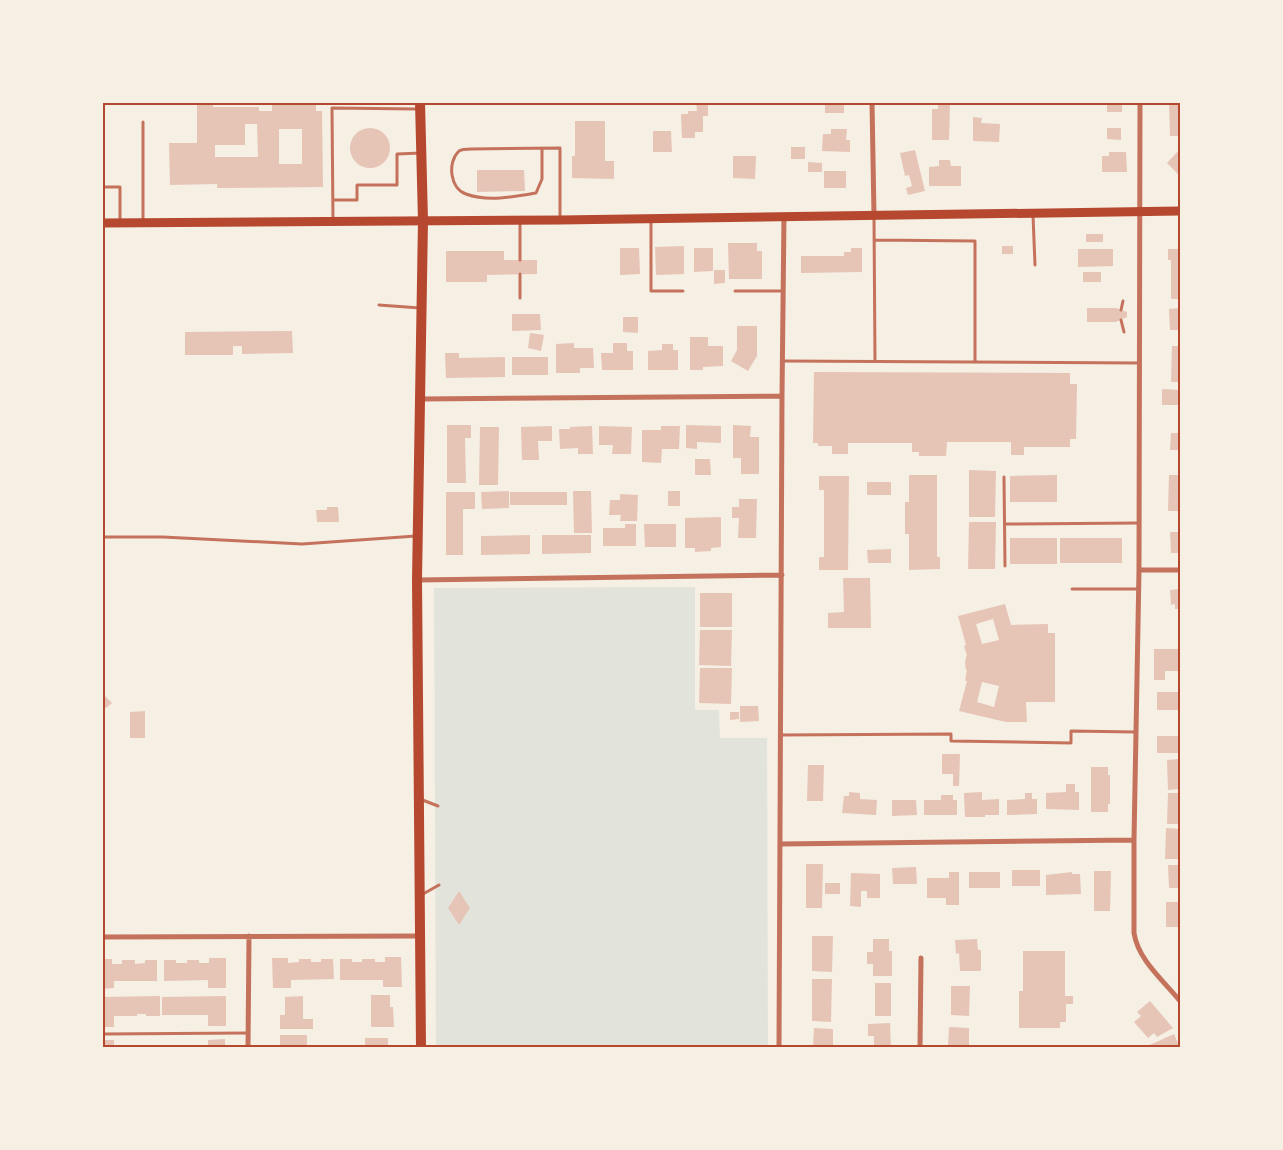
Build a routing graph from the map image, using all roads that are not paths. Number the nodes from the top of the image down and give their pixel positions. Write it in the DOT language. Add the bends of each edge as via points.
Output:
graph roads {
  1 [pos="872,102"];
  2 [pos="1140,102"];
  3 [pos="420,106"];
  4 [pos="143,122"];
  5 [pos="542,148"];
  6 [pos="422,154"];
  7 [pos="102,187"];
  8 [pos="333,200"];
  9 [pos="1141,211"];
  10 [pos="1180,211"];
  11 [pos="1033,213"];
  12 [pos="874,215"];
  13 [pos="784,216"];
  14 [pos="651,218"];
  15 [pos="520,220"];
  16 [pos="560,220"];
  17 [pos="423,221"];
  18 [pos="333,222"];
  19 [pos="102,223"];
  20 [pos="120,223"];
  21 [pos="143,223"];
  22 [pos="874,240"];
  23 [pos="520,260"];
  24 [pos="1035,265"];
  25 [pos="520,274"];
  26 [pos="683,291"];
  27 [pos="735,291"];
  28 [pos="783,291"];
  29 [pos="520,298"];
  30 [pos="1123,301"];
  31 [pos="378,305"];
  32 [pos="421,308"];
  33 [pos="1121,310"];
  34 [pos="1120,320"];
  35 [pos="1124,332"];
  36 [pos="782,361"];
  37 [pos="874,361"];
  38 [pos="975,362"];
  39 [pos="1140,363"];
  40 [pos="782,396"];
  41 [pos="420,399"];
  42 [pos="1004,477"];
  43 [pos="1139,523"];
  44 [pos="1005,524"];
  45 [pos="417,536"];
  46 [pos="102,538"];
  47 [pos="1005,566"];
  48 [pos="1139,570"];
  49 [pos="1180,570"];
  50 [pos="782,575"];
  51 [pos="417,580"];
  52 [pos="1072,589"];
  53 [pos="1138,589"];
  54 [pos="1136,732"];
  55 [pos="781,735"];
  56 [pos="419,798"];
  57 [pos="438,806"];
  58 [pos="1134,840"];
  59 [pos="780,844"];
  60 [pos="439,885"];
  61 [pos="420,896"];
  62 [pos="249,936"];
  63 [pos="421,936"];
  64 [pos="102,937"];
  65 [pos="920,958"];
  66 [pos="1180,1000"];
  67 [pos="248,1032"];
  68 [pos="102,1034"];
  69 [pos="248,1048"];
  70 [pos="421,1048"];
  71 [pos="779,1048"];
  72 [pos="920,1048"];
  1 -- 12 [label="street"];
  2 -- 9 [label="street"];
  3 -- 6 [label="main road"];
  3 -- 8 [label="lane" via="332,108"];
  4 -- 21 [label="lane"];
  5 -- 5 [label="lane" via="463,150 452,162 456,187 475,197 536,193 542,179"];
  5 -- 16 [label="lane" via="560,148"];
  6 -- 8 [label="lane" via="397,154 397,185 357,185 357,200"];
  6 -- 17 [label="main road"];
  7 -- 20 [label="lane" via="120,186"];
  8 -- 18 [label="lane"];
  9 -- 10 [label="main road"];
  9 -- 11 [label="main road"];
  9 -- 39 [label="street"];
  11 -- 12 [label="main road"];
  11 -- 24 [label="lane"];
  12 -- 13 [label="main road"];
  12 -- 22 [label="lane"];
  13 -- 14 [label="main road"];
  13 -- 28 [label="street"];
  14 -- 16 [label="main road"];
  14 -- 26 [label="lane" via="651,291"];
  15 -- 16 [label="main road"];
  15 -- 17 [label="main road"];
  15 -- 23 [label="lane"];
  17 -- 18 [label="main road"];
  17 -- 32 [label="main road"];
  18 -- 21 [label="main road"];
  19 -- 20 [label="main road"];
  20 -- 21 [label="main road"];
  22 -- 37 [label="lane"];
  22 -- 38 [label="lane" via="975,241"];
  25 -- 29 [label="lane"];
  27 -- 28 [label="lane"];
  28 -- 36 [label="street"];
  30 -- 33 [label="lane"];
  31 -- 32 [label="lane"];
  32 -- 41 [label="main road"];
  34 -- 35 [label="lane"];
  36 -- 37 [label="lane"];
  36 -- 40 [label="street"];
  37 -- 38 [label="lane"];
  38 -- 39 [label="lane"];
  39 -- 43 [label="street"];
  40 -- 41 [label="street"];
  40 -- 50 [label="street"];
  41 -- 45 [label="main road"];
  42 -- 44 [label="lane"];
  43 -- 44 [label="lane"];
  43 -- 48 [label="street"];
  44 -- 47 [label="lane"];
  45 -- 46 [label="lane" via="302,544"];
  45 -- 51 [label="main road"];
  48 -- 49 [label="street"];
  48 -- 53 [label="street"];
  50 -- 51 [label="street"];
  50 -- 55 [label="street"];
  51 -- 56 [label="main road"];
  52 -- 53 [label="lane"];
  53 -- 54 [label="street"];
  54 -- 55 [label="lane" via="1071,731 1072,743 951,741 952,734"];
  54 -- 58 [label="street"];
  55 -- 59 [label="street"];
  56 -- 57 [label="lane"];
  56 -- 61 [label="main road"];
  58 -- 59 [label="street"];
  58 -- 66 [label="street" via="1136,944 1140,954"];
  59 -- 71 [label="street"];
  60 -- 61 [label="lane"];
  61 -- 63 [label="main road"];
  62 -- 63 [label="street"];
  62 -- 64 [label="street"];
  62 -- 67 [label="street"];
  63 -- 70 [label="main road"];
  65 -- 72 [label="street"];
  67 -- 68 [label="lane"];
  67 -- 69 [label="street"];
}
